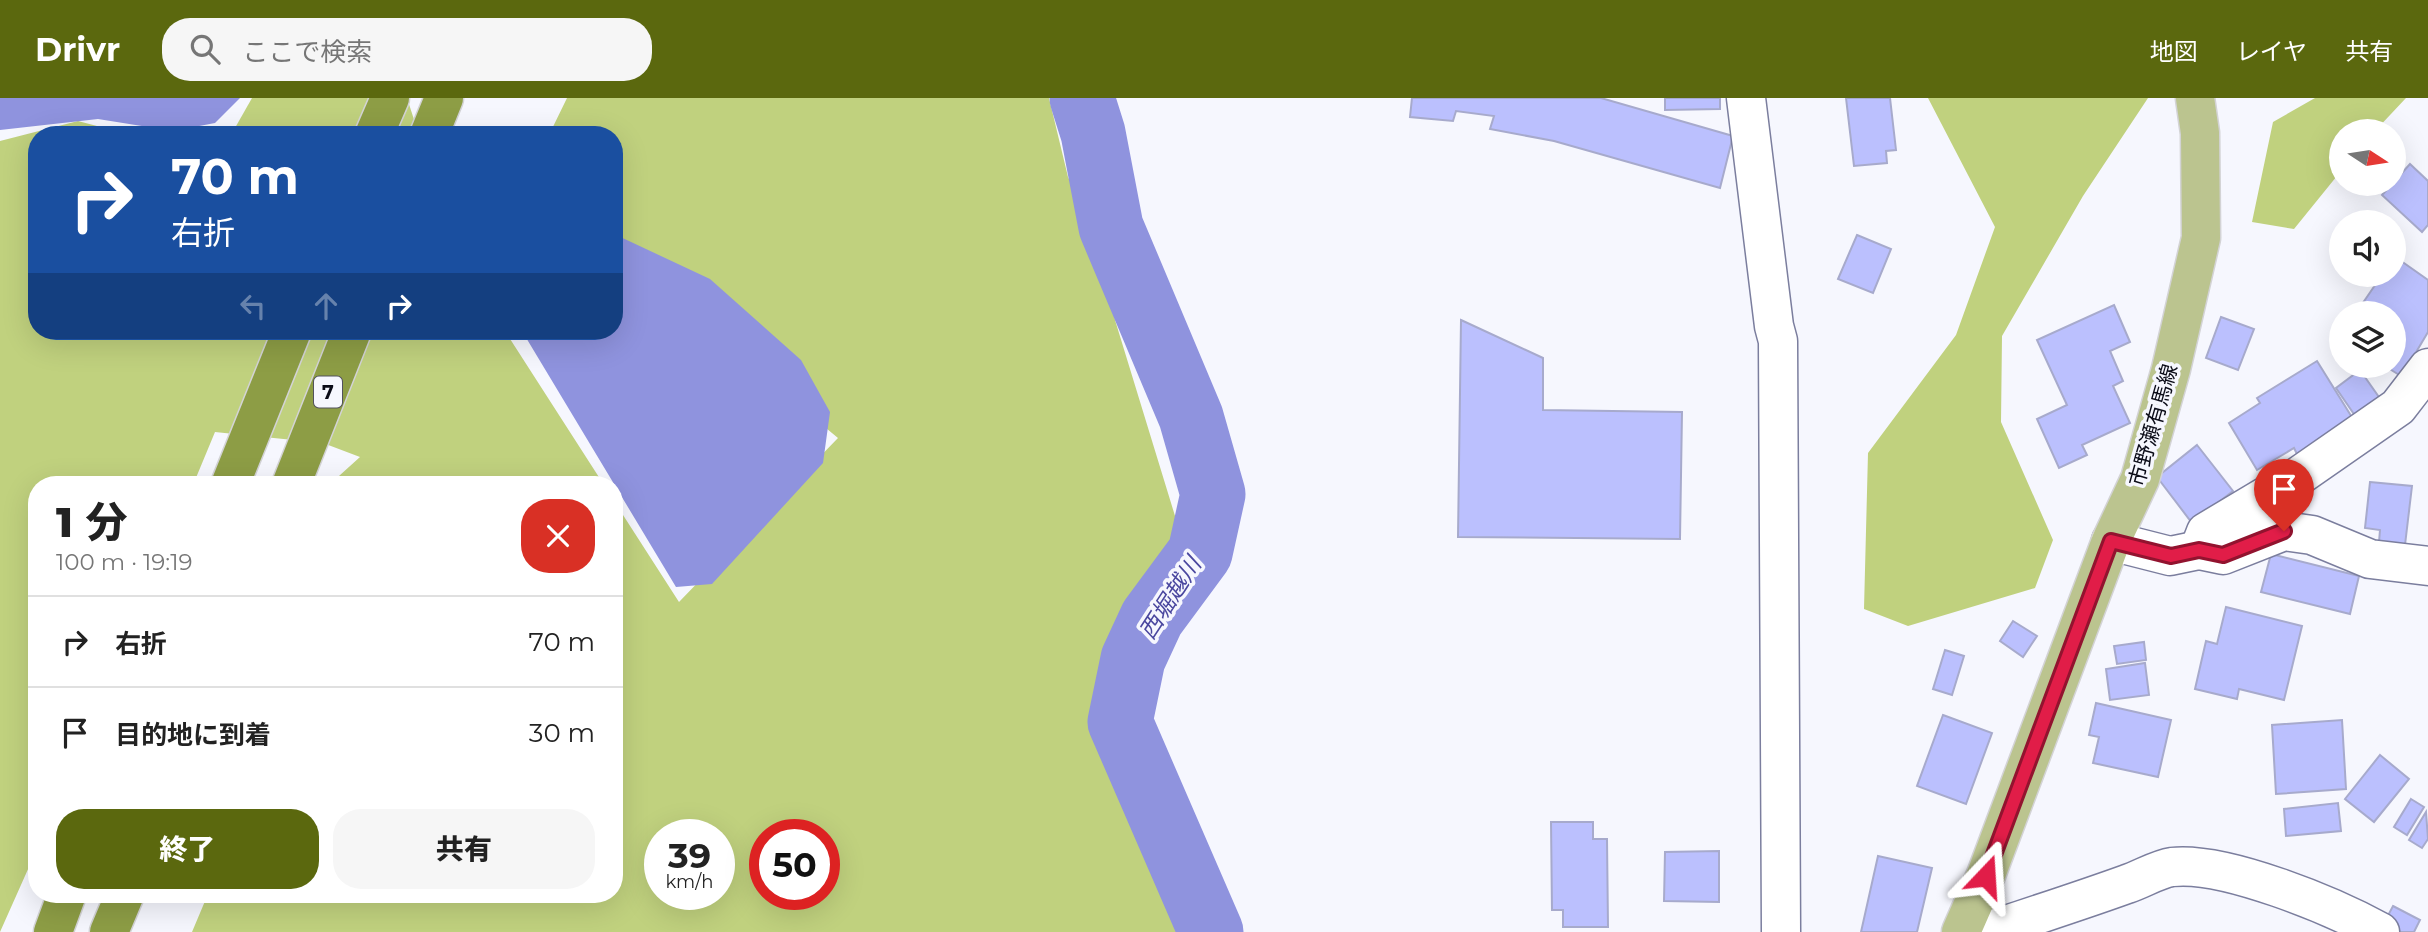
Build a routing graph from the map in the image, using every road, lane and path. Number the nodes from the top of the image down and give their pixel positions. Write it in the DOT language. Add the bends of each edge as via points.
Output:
graph roads {
  1 [pos="377,98"];
  2 [pos="390,98"];
  3 [pos="1746,98"];
  4 [pos="2195,98"];
  5 [pos="368,126"];
  6 [pos="378,126"];
  7 [pos="288,340"];
  8 [pos="348,340"];
  9 [pos="2428,368"];
  10 [pos="297,469"];
  11 [pos="233,476"];
  12 [pos="2111,541"];
  13 [pos="2199,550"];
  14 [pos="2428,566"];
  15 [pos="64,903"];
  16 [pos="121,903"];
  17 [pos="53,932"];
  18 [pos="110,932"];
  19 [pos="1781,932"];
  20 [pos="1961,932"];
  21 [pos="1985,932"];
  22 [pos="2380,932"];
  1 -- 5 [label="highway"];
  2 -- 6 [label="highway"];
  3 -- 19 [label="street" via="1778,341"];
  4 -- 12 [label="main road, 市野瀬有馬線" via="2201,238 2140,479"];
  7 -- 11 [label="highway"];
  8 -- 10 [label="highway, 7"];
  9 -- 13 [label="street" via="2398,407 2293,480 2206,531"];
  12 -- 13 [label="street" via="2171,556"];
  12 -- 20 [label="main road, 市野瀬有馬線"];
  13 -- 14 [label="street" via="2223,555 2284,531 2312,535 2370,559"];
  15 -- 17 [label="highway"];
  16 -- 18 [label="highway"];
  21 -- 22 [label="street" via="2171,867 2212,868 2276,887"];
}
